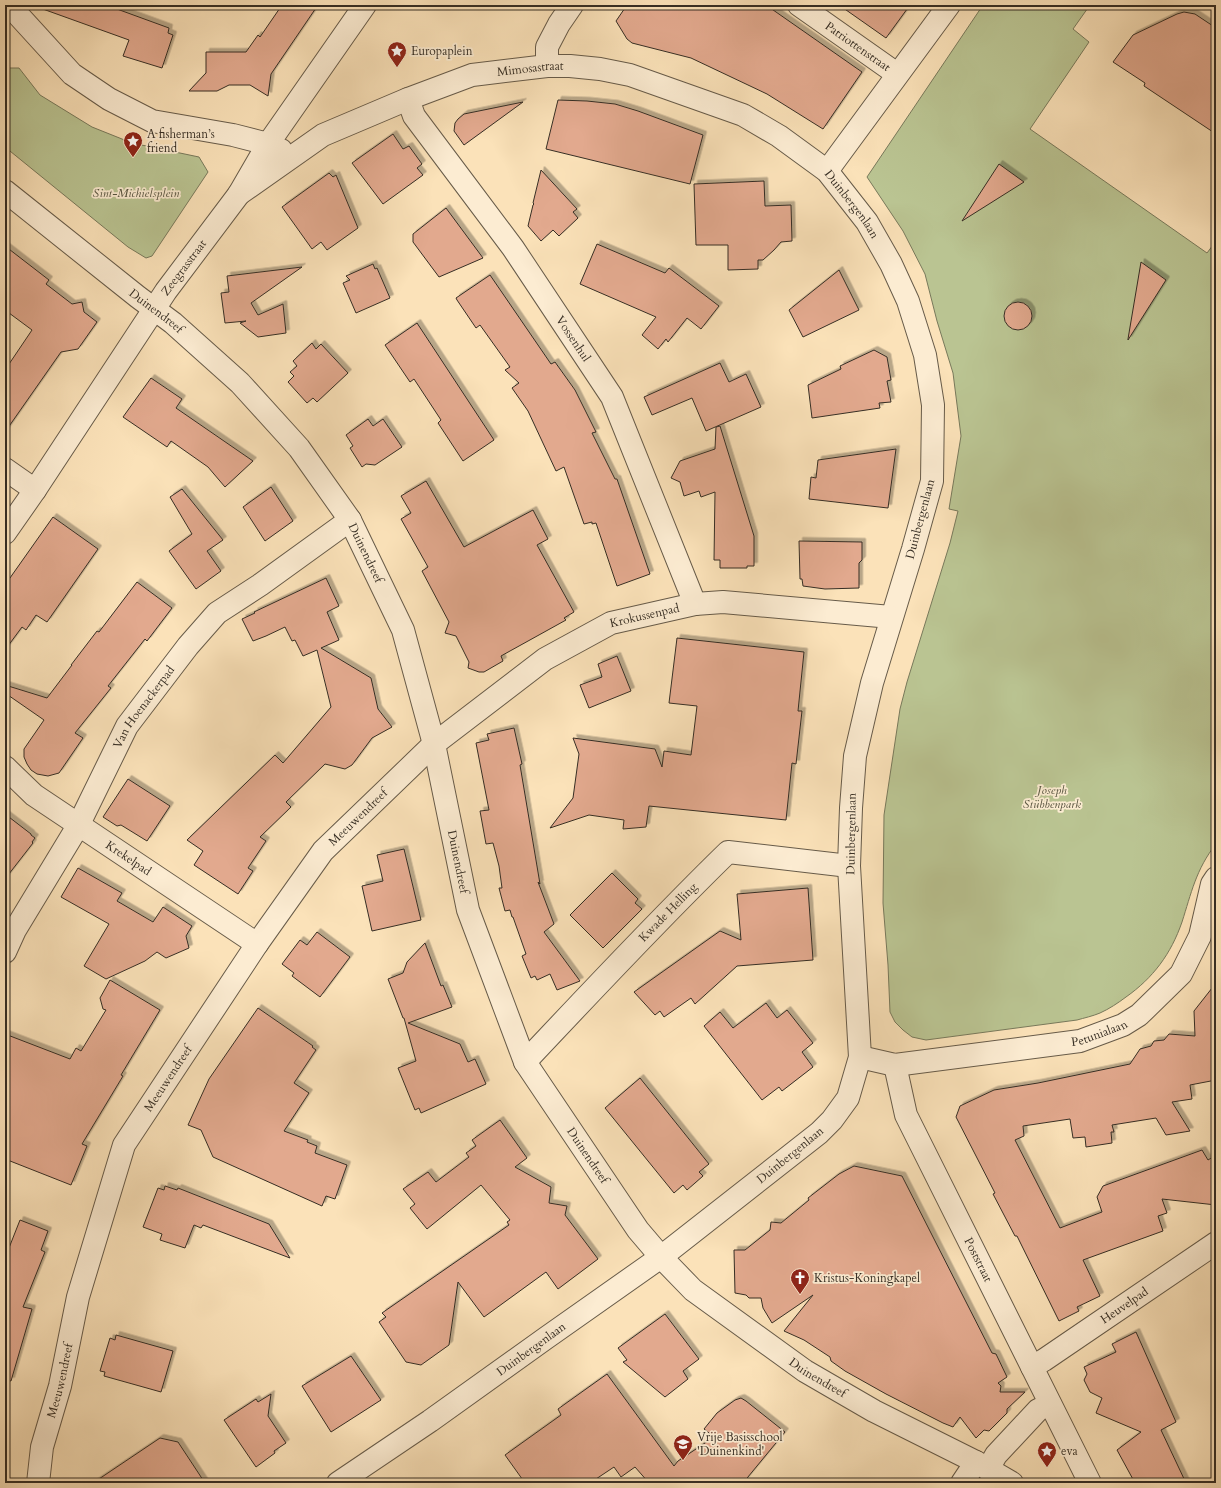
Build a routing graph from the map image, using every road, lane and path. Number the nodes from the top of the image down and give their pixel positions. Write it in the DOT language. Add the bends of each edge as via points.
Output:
graph roads {
  1 [pos="9,5"];
  2 [pos="364,5"];
  3 [pos="572,5"];
  4 [pos="799,5"];
  5 [pos="949,5"];
  6 [pos="547,66"];
  7 [pos="897,74"];
  8 [pos="408,99"];
  9 [pos="268,144"];
  10 [pos="292,156"];
  11 [pos="827,171"];
  12 [pos="5,191"];
  13 [pos="239,194"];
  14 [pos="154,309"];
  15 [pos="5,469"];
  16 [pos="35,490"];
  17 [pos="350,520"];
  18 [pos="5,533"];
  19 [pos="695,604"];
  20 [pos="891,617"];
  21 [pos="434,744"];
  22 [pos="5,767"];
  23 [pos="78,826"];
  24 [pos="849,866"];
  25 [pos="1216,878"];
  26 [pos="257,944"];
  27 [pos="5,952"];
  28 [pos="860,1057"];
  29 [pos="525,1062"];
  30 [pos="895,1065"];
  31 [pos="1216,1243"];
  32 [pos="661,1257"];
  33 [pos="1032,1367"];
  34 [pos="1050,1404"];
  35 [pos="982,1465"];
  36 [pos="38,1483"];
  37 [pos="338,1483"];
  38 [pos="962,1483"];
  39 [pos="1012,1483"];
  40 [pos="1090,1483"];
  1 -- 9 [label="street" via="72,74 109,99 152,121 233,135"];
  2 -- 9 [label="street, Zeegrasstraat"];
  3 -- 6 [label="street" via="547,48"];
  4 -- 7 [label="street, Patriottenstraat"];
  5 -- 7 [label="street, Duinbergenlaan"];
  6 -- 8 [label="street, Mimosastraat" via="472,75"];
  6 -- 11 [label="street, Mimosastraat" via="593,68 630,75 743,115 779,136"];
  7 -- 11 [label="street, Duinbergenlaan"];
  8 -- 10 [label="street, Mimosastraat" via="323,135"];
  8 -- 19 [label="street, Vossenhul" via="414,116 513,248 612,397"];
  9 -- 10 [label="street"];
  9 -- 13 [label="street, Zeegrasstraat"];
  10 -- 13 [label="street, Mimosastraat"];
  11 -- 20 [label="street, Duinbergenlaan" via="867,222 908,301 925,355 933,405 932,480"];
  12 -- 14 [label="street, Duinendreef"];
  13 -- 14 [label="street, Zeegrasstraat"];
  14 -- 16 [label="street, Zeegrasstraat"];
  14 -- 17 [label="street, Duinendreef" via="240,383 299,448"];
  15 -- 16 [label="street"];
  16 -- 18 [label="street, Zeegrasstraat"];
  17 -- 21 [label="street, Duinendreef" via="403,630"];
  17 -- 23 [label="street, Van Hoenackerpad" via="260,585 217,612 127,726"];
  19 -- 20 [label="street, Krokussenpad" via="723,602"];
  19 -- 21 [label="street, Krokussenpad" via="611,623 545,659"];
  20 -- 24 [label="street, Duinbergenlaan" via="872,682 855,756"];
  21 -- 26 [label="street, Meeuwendreef" via="323,851"];
  21 -- 29 [label="street, Duinendreef" via="468,910"];
  22 -- 23 [label="street, Krekelpad" via="34,796"];
  23 -- 26 [label="street, Krekelpad"];
  23 -- 27 [label="street, Van Hoenackerpad" via="15,930"];
  24 -- 28 [label="street, Duinbergenlaan"];
  24 -- 29 [label="street, Kwade Helling" via="728,852"];
  25 -- 30 [label="street, Petunialaan" via="1212,884 1200,936 1181,974 1139,1015 1123,1026 1080,1041"];
  26 -- 36 [label="street, Meeuwendreef" via="124,1145 78,1297 60,1386 42,1447"];
  28 -- 30 [label="street"];
  28 -- 32 [label="street, Duinbergenlaan" via="848,1098 832,1120 819,1133"];
  29 -- 32 [label="street, Duinendreef" via="638,1230"];
  30 -- 33 [label="street, Poststraat" via="906,1115"];
  31 -- 33 [label="street, Heuvelpad"];
  32 -- 35 [label="street, Duinendreef" via="693,1290 805,1371 874,1411"];
  32 -- 37 [label="street, Duinbergenlaan" via="430,1422"];
  33 -- 34 [label="street, Poststraat"];
  34 -- 35 [label="street" via="1038,1410 996,1455"];
  34 -- 40 [label="street, Poststraat"];
  35 -- 38 [label="street"];
  35 -- 39 [label="street, Duinendreef"];
}
